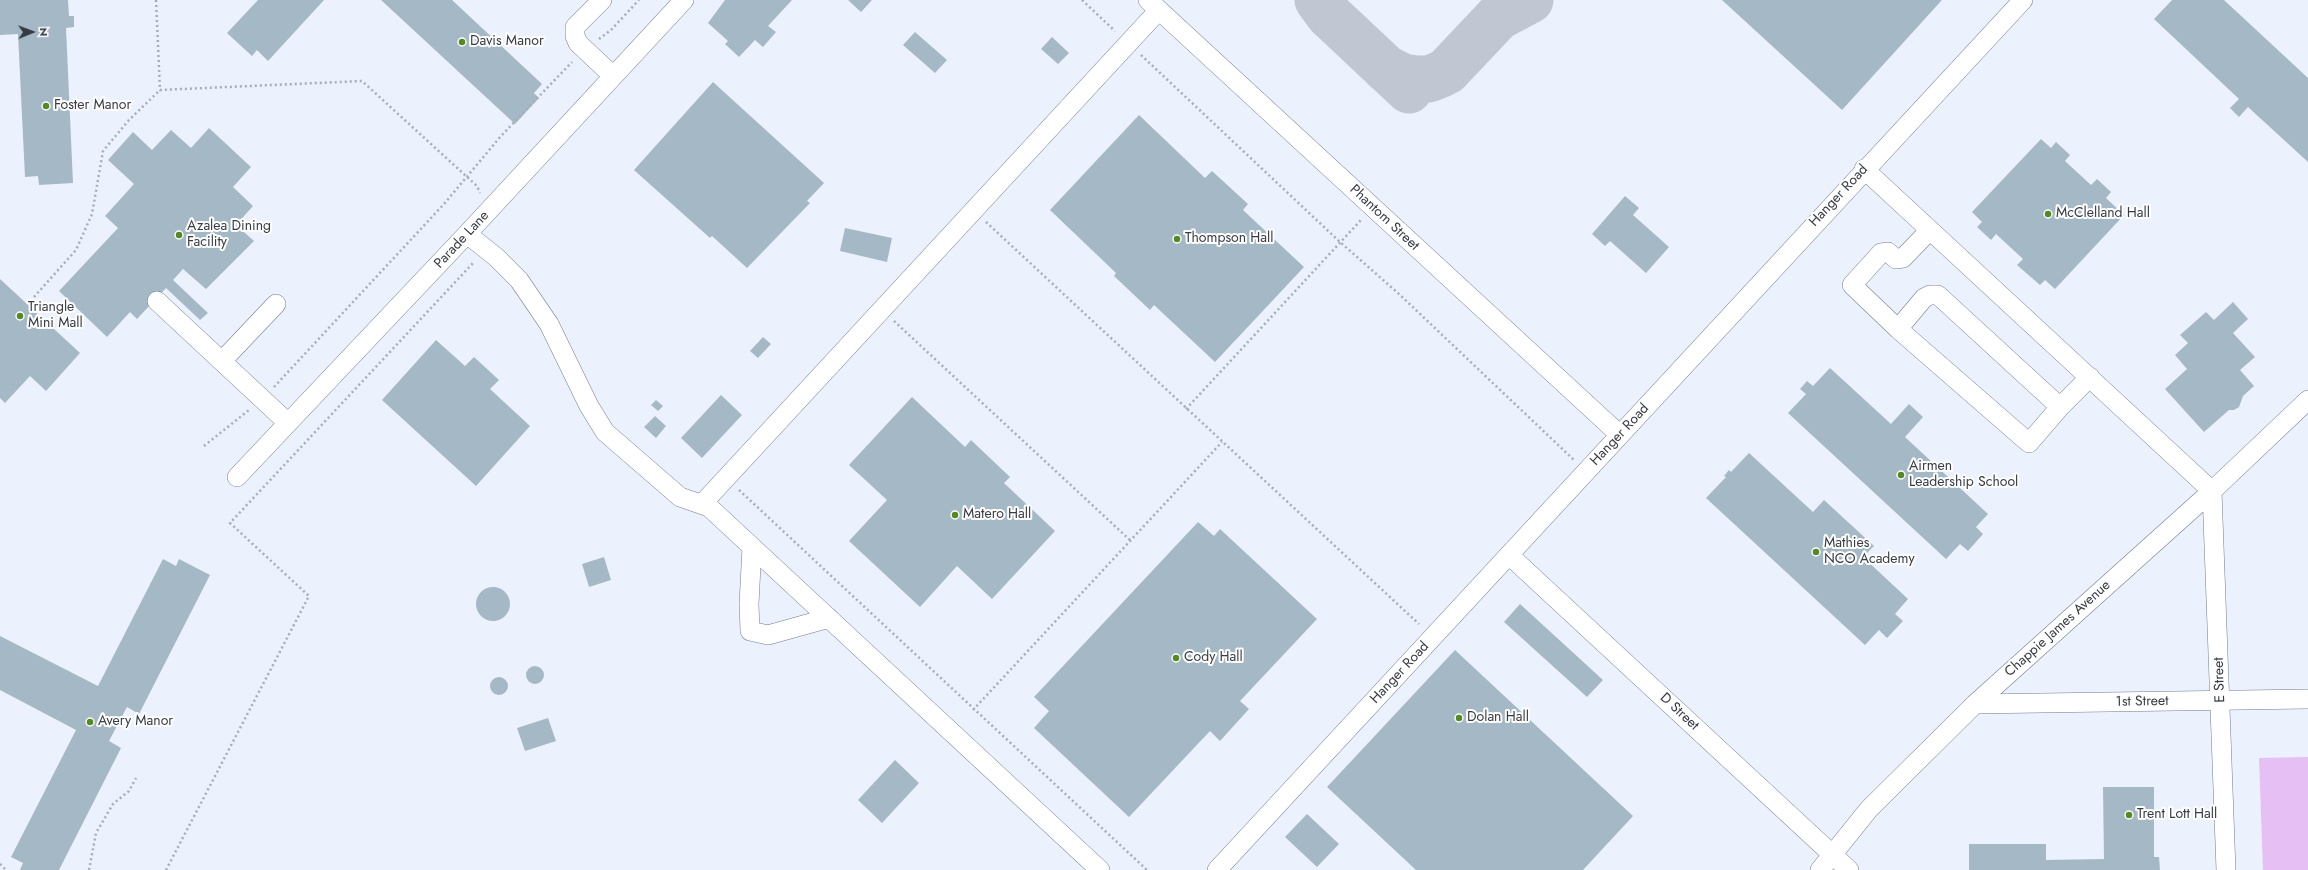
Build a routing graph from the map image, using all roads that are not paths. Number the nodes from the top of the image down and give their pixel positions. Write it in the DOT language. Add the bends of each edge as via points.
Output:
graph roads {
  1 [pos="602,0"];
  2 [pos="684,0"];
  3 [pos="2023,0"];
  4 [pos="1153,5"];
  5 [pos="613,76"];
  6 [pos="1864,169"];
  7 [pos="1930,230"];
  8 [pos="467,234"];
  9 [pos="157,302"];
  10 [pos="276,304"];
  11 [pos="1898,329"];
  12 [pos="222,362"];
  13 [pos="2090,377"];
  14 [pos="2308,400"];
  15 [pos="2060,407"];
  16 [pos="288,423"];
  17 [pos="1620,435"];
  18 [pos="237,477"];
  19 [pos="2212,491"];
  20 [pos="702,504"];
  21 [pos="752,547"];
  22 [pos="1509,555"];
  23 [pos="829,618"];
  24 [pos="2308,699"];
  25 [pos="2221,701"];
  26 [pos="1975,704"];
  27 [pos="1832,854"];
  28 [pos="1100,870"];
  29 [pos="1217,870"];
  30 [pos="1820,870"];
  31 [pos="1849,870"];
  32 [pos="2226,870"];
  1 -- 5 [label="street" via="575,27 575,36 584,50"];
  2 -- 5 [label="street, Parade Lane"];
  3 -- 6 [label="street, Hanger Road"];
  4 -- 17 [label="street, Phantom Street"];
  4 -- 20 [label="street" via="1129,44"];
  5 -- 8 [label="street, Parade Lane"];
  6 -- 7 [label="street"];
  6 -- 17 [label="street, Hanger Road"];
  7 -- 11 [label="street" via="1902,258 1896,259 1888,252 1881,253 1852,285"];
  7 -- 13 [label="street"];
  8 -- 16 [label="street, Parade Lane"];
  8 -- 20 [label="street" via="519,280 549,324 588,406 605,432 680,497"];
  9 -- 12 [label="street"];
  10 -- 12 [label="street"];
  11 -- 15 [label="street" via="1924,298 1938,295"];
  11 -- 15 [label="street" via="2029,444"];
  12 -- 16 [label="street"];
  13 -- 15 [label="street"];
  13 -- 19 [label="street"];
  14 -- 19 [label="street, Chappie James Avenue"];
  16 -- 18 [label="street, Parade Lane"];
  17 -- 22 [label="street, Hanger Road"];
  19 -- 25 [label="street, E Street"];
  19 -- 26 [label="street, Chappie James Avenue"];
  20 -- 21 [label="street" via="709,507"];
  21 -- 23 [label="street"];
  21 -- 23 [label="street" via="750,631 768,635"];
  22 -- 27 [label="street, D Street"];
  22 -- 29 [label="street, Hanger Road"];
  23 -- 28 [label="street"];
  24 -- 25 [label="street, 1st Street"];
  25 -- 26 [label="street, 1st Street"];
  25 -- 32 [label="street, E Street"];
  26 -- 27 [label="street, Chappie James Avenue" via="1869,809"];
  27 -- 30 [label="street, Chappie James Avenue"];
  27 -- 31 [label="street, D Street"];
}
